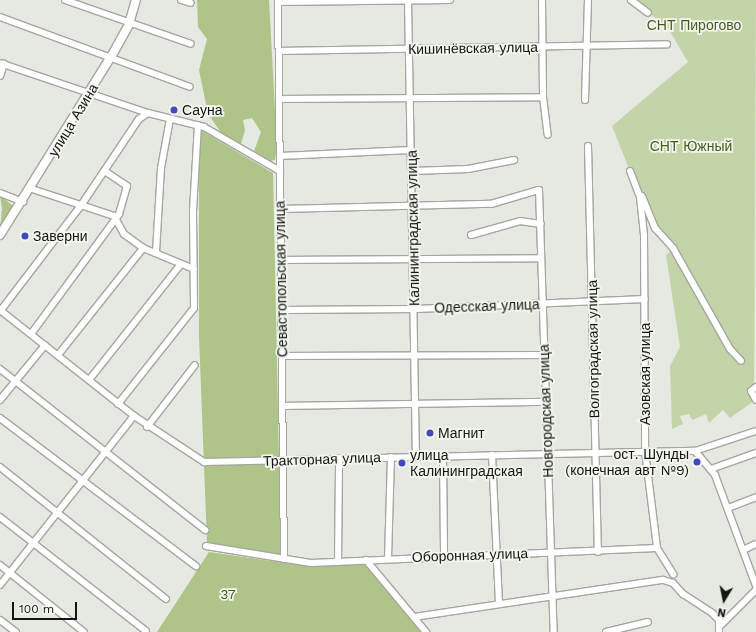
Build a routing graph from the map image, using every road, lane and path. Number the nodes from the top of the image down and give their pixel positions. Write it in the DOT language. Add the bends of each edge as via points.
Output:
graph roads {
  1 [pos="65,0"];
  2 [pos="136,0"];
  3 [pos="181,0"];
  4 [pos="408,0"];
  5 [pos="450,0"];
  6 [pos="542,0"];
  7 [pos="588,0"];
  8 [pos="631,0"];
  9 [pos="278,1"];
  10 [pos="191,3"];
  11 [pos="648,13"];
  12 [pos="0,17"];
  13 [pos="129,24"];
  14 [pos="191,44"];
  15 [pos="667,44"];
  16 [pos="544,46"];
  17 [pos="587,46"];
  18 [pos="409,49"];
  19 [pos="279,51"];
  20 [pos="111,57"];
  21 [pos="2,64"];
  22 [pos="0,76"];
  23 [pos="190,87"];
  24 [pos="90,93"];
  25 [pos="543,97"];
  26 [pos="410,98"];
  27 [pos="280,100"];
  28 [pos="586,100"];
  29 [pos="132,107"];
  30 [pos="148,113"];
  31 [pos="139,119"];
  32 [pos="170,119"];
  33 [pos="198,125"];
  34 [pos="548,135"];
  35 [pos="588,146"];
  36 [pos="411,150"];
  37 [pos="280,156"];
  38 [pos="514,160"];
  39 [pos="105,171"];
  40 [pos="280,171"];
  41 [pos="413,171"];
  42 [pos="32,189"];
  43 [pos="0,193"];
  44 [pos="23,202"];
  45 [pos="82,204"];
  46 [pos="412,206"];
  47 [pos="281,209"];
  48 [pos="116,221"];
  49 [pos="541,224"];
  50 [pos="655,228"];
  51 [pos="0,235"];
  52 [pos="471,235"];
  53 [pos="644,235"];
  54 [pos="143,248"];
  55 [pos="156,252"];
  56 [pos="541,258"];
  57 [pos="414,259"];
  58 [pos="281,260"];
  59 [pos="181,264"];
  60 [pos="194,269"];
  61 [pos="645,299"];
  62 [pos="592,302"];
  63 [pos="543,304"];
  64 [pos="416,309"];
  65 [pos="0,310"];
  66 [pos="282,310"];
  67 [pos="31,334"];
  68 [pos="45,345"];
  69 [pos="58,354"];
  70 [pos="544,355"];
  71 [pos="282,356"];
  72 [pos="415,356"];
  73 [pos="741,361"];
  74 [pos="195,365"];
  75 [pos="0,369"];
  76 [pos="89,380"];
  77 [pos="15,381"];
  78 [pos="756,388"];
  79 [pos="0,400"];
  80 [pos="756,400"];
  81 [pos="546,402"];
  82 [pos="416,403"];
  83 [pos="118,404"];
  84 [pos="283,406"];
  85 [pos="134,416"];
  86 [pos="0,418"];
  87 [pos="147,426"];
  88 [pos="756,431"];
  89 [pos="105,450"];
  90 [pos="645,451"];
  91 [pos="695,451"];
  92 [pos="595,452"];
  93 [pos="756,453"];
  94 [pos="548,454"];
  95 [pos="492,455"];
  96 [pos="416,456"];
  97 [pos="443,456"];
  98 [pos="391,457"];
  99 [pos="339,458"];
  100 [pos="283,460"];
  101 [pos="0,467"];
  102 [pos="711,469"];
  103 [pos="81,480"];
  104 [pos="756,497"];
  105 [pos="728,508"];
  106 [pos="56,510"];
  107 [pos="0,517"];
  108 [pos="205,530"];
  109 [pos="32,541"];
  110 [pos="756,544"];
  111 [pos="206,546"];
  112 [pos="657,548"];
  113 [pos="743,550"];
  114 [pos="598,552"];
  115 [pos="495,553"];
  116 [pos="549,553"];
  117 [pos="444,556"];
  118 [pos="388,558"];
  119 [pos="284,559"];
  120 [pos="366,560"];
  121 [pos="338,562"];
  122 [pos="0,565"];
  123 [pos="196,566"];
  124 [pos="9,572"];
  125 [pos="673,574"];
  126 [pos="0,585"];
  127 [pos="756,586"];
  128 [pos="756,590"];
  129 [pos="550,595"];
  130 [pos="166,599"];
  131 [pos="498,604"];
  132 [pos="414,617"];
  133 [pos="0,620"];
  134 [pos="648,622"];
  135 [pos="718,630"];
  136 [pos="146,631"];
  137 [pos="16,632"];
  138 [pos="84,632"];
  139 [pos="426,632"];
  140 [pos="554,632"];
  141 [pos="606,632"];
  1 -- 13 [label="street"];
  2 -- 13 [label="main road, улица Азина"];
  3 -- 10 [label="street"];
  4 -- 5 [label="street"];
  4 -- 9 [label="street"];
  4 -- 18 [label="street, Калининградская улица"];
  6 -- 16 [label="street"];
  7 -- 17 [label="street"];
  8 -- 11 [label="street"];
  9 -- 19 [label="street, Севастопольская улица"];
  12 -- 20 [label="street"];
  13 -- 14 [label="street"];
  13 -- 20 [label="main road, улица Азина"];
  15 -- 17 [label="street, Кишинёвская улица"];
  16 -- 17 [label="street, Кишинёвская улица"];
  16 -- 18 [label="street, Кишинёвская улица"];
  16 -- 25 [label="street"];
  17 -- 28 [label="street"];
  18 -- 19 [label="street, Кишинёвская улица"];
  18 -- 26 [label="street, Калининградская улица"];
  19 -- 27 [label="street, Севастопольская улица"];
  20 -- 23 [label="street"];
  20 -- 24 [label="main road, улица Азина"];
  21 -- 22 [label="street"];
  21 -- 24 [label="street"];
  24 -- 29 [label="street"];
  24 -- 42 [label="main road, улица Азина"];
  25 -- 26 [label="street"];
  25 -- 34 [label="street"];
  26 -- 27 [label="street"];
  26 -- 36 [label="street, Калининградская улица"];
  27 -- 37 [label="street, Севастопольская улица"];
  29 -- 30 [label="street"];
  29 -- 31 [label="street"];
  30 -- 31 [label="street"];
  30 -- 32 [label="street"];
  31 -- 39 [label="street"];
  32 -- 33 [label="street"];
  32 -- 55 [label="street" via="161,168"];
  33 -- 40 [label="street"];
  33 -- 60 [label="street"];
  35 -- 62 [label="street, Волгоградская улица"];
  36 -- 37 [label="street"];
  36 -- 41 [label="street, Калининградская улица"];
  37 -- 40 [label="street, Севастопольская улица"];
  38 -- 41 [label="street" via="468,169"];
  39 -- 45 [label="street"];
  39 -- 48 [label="street" via="127,186"];
  40 -- 47 [label="street, Севастопольская улица"];
  41 -- 46 [label="street, Калининградская улица"];
  42 -- 44 [label="main road, улица Азина"];
  42 -- 45 [label="street"];
  43 -- 44 [label="street"];
  44 -- 51 [label="main road, улица Азина"];
  45 -- 48 [label="street" via="114,216"];
  45 -- 65 [label="street"];
  46 -- 47 [label="street"];
  46 -- 49 [label="street, Новгородская улица" via="491,204 539,190"];
  46 -- 57 [label="street, Калининградская улица"];
  47 -- 58 [label="street, Севастопольская улица"];
  48 -- 54 [label="street" via="124,234"];
  48 -- 67 [label="street"];
  49 -- 52 [label="street" via="520,221"];
  49 -- 56 [label="street, Новгородская улица"];
  50 -- 53 [label="street"];
  50 -- 53 [label="street, Азовская улица" via="631,168 640,197"];
  50 -- 73 [label="street" via="673,248 730,349"];
  53 -- 61 [label="street, Азовская улица"];
  54 -- 55 [label="street"];
  54 -- 69 [label="street"];
  55 -- 59 [label="street"];
  56 -- 57 [label="street"];
  56 -- 63 [label="street, Новгородская улица"];
  57 -- 58 [label="street"];
  57 -- 64 [label="street, Калининградская улица"];
  58 -- 66 [label="street, Севастопольская улица"];
  59 -- 60 [label="street"];
  59 -- 76 [label="street"];
  60 -- 83 [label="street" via="194,308"];
  61 -- 62 [label="street, Одесская улица"];
  61 -- 90 [label="street, Азовская улица"];
  62 -- 63 [label="street, Одесская улица"];
  62 -- 92 [label="street, Волгоградская улица"];
  63 -- 64 [label="street, Одесская улица"];
  63 -- 70 [label="street, Новгородская улица"];
  64 -- 66 [label="street, Одесская улица"];
  64 -- 72 [label="street, Калининградская улица"];
  65 -- 67 [label="street, Тракторная улица"];
  66 -- 71 [label="street, Севастопольская улица"];
  67 -- 68 [label="street, Тракторная улица"];
  68 -- 69 [label="street, Тракторная улица"];
  68 -- 77 [label="street"];
  69 -- 76 [label="street, Тракторная улица"];
  70 -- 72 [label="street"];
  70 -- 81 [label="street, Новгородская улица"];
  71 -- 72 [label="street"];
  71 -- 84 [label="street, Севастопольская улица"];
  72 -- 82 [label="street, Калининградская улица"];
  74 -- 87 [label="street"];
  75 -- 77 [label="street"];
  76 -- 83 [label="street, Тракторная улица"];
  77 -- 79 [label="street"];
  77 -- 89 [label="street"];
  78 -- 80 [label="street" via="751,391"];
  81 -- 82 [label="street"];
  81 -- 94 [label="street, Новгородская улица"];
  82 -- 84 [label="street"];
  82 -- 96 [label="street, Калининградская улица"];
  83 -- 85 [label="street, Тракторная улица"];
  84 -- 100 [label="street, Севастопольская улица"];
  85 -- 87 [label="street, Тракторная улица"];
  85 -- 89 [label="street"];
  86 -- 103 [label="street"];
  87 -- 100 [label="street, Тракторная улица" via="204,462"];
  88 -- 91 [label="street, Тракторная улица"];
  89 -- 103 [label="street"];
  89 -- 108 [label="street"];
  90 -- 91 [label="street, Тракторная улица"];
  90 -- 92 [label="street, Тракторная улица"];
  90 -- 112 [label="street, Азовская улица"];
  91 -- 102 [label="street"];
  92 -- 94 [label="street, Тракторная улица"];
  92 -- 114 [label="street, Волгоградская улица"];
  93 -- 102 [label="street"];
  94 -- 95 [label="street, Тракторная улица"];
  94 -- 116 [label="street, Новгородская улица"];
  95 -- 97 [label="street, Тракторная улица"];
  95 -- 115 [label="street"];
  96 -- 97 [label="street, Тракторная улица"];
  96 -- 98 [label="street, Тракторная улица"];
  97 -- 117 [label="street"];
  98 -- 99 [label="street, Тракторная улица"];
  98 -- 118 [label="street"];
  99 -- 100 [label="street, Тракторная улица"];
  99 -- 121 [label="street"];
  100 -- 119 [label="street, Севастопольская улица"];
  101 -- 106 [label="street"];
  102 -- 105 [label="street"];
  103 -- 106 [label="street"];
  103 -- 123 [label="street"];
  104 -- 105 [label="street"];
  105 -- 113 [label="street"];
  106 -- 109 [label="street"];
  106 -- 130 [label="street"];
  107 -- 109 [label="street"];
  109 -- 124 [label="street"];
  109 -- 136 [label="street"];
  110 -- 113 [label="street"];
  111 -- 119 [label="street, Оборонная улица"];
  112 -- 114 [label="street, Оборонная улица"];
  112 -- 125 [label="street, Азовская улица"];
  113 -- 127 [label="street"];
  114 -- 116 [label="street, Оборонная улица"];
  115 -- 116 [label="street, Оборонная улица"];
  115 -- 117 [label="street, Оборонная улица"];
  115 -- 131 [label="street"];
  116 -- 129 [label="street, Новгородская улица"];
  117 -- 118 [label="street, Оборонная улица"];
  118 -- 120 [label="street, Оборонная улица"];
  119 -- 121 [label="street, Оборонная улица"];
  120 -- 121 [label="street, Оборонная улица"];
  120 -- 132 [label="street"];
  122 -- 124 [label="street"];
  124 -- 126 [label="street"];
  124 -- 138 [label="street"];
  128 -- 135 [label="street"];
  129 -- 131 [label="street"];
  129 -- 135 [label="street" via="663,580 700,602 719,620"];
  129 -- 140 [label="street, Новгородская улица"];
  131 -- 132 [label="street"];
  132 -- 139 [label="street"];
  133 -- 137 [label="street"];
  134 -- 141 [label="street"];
}
